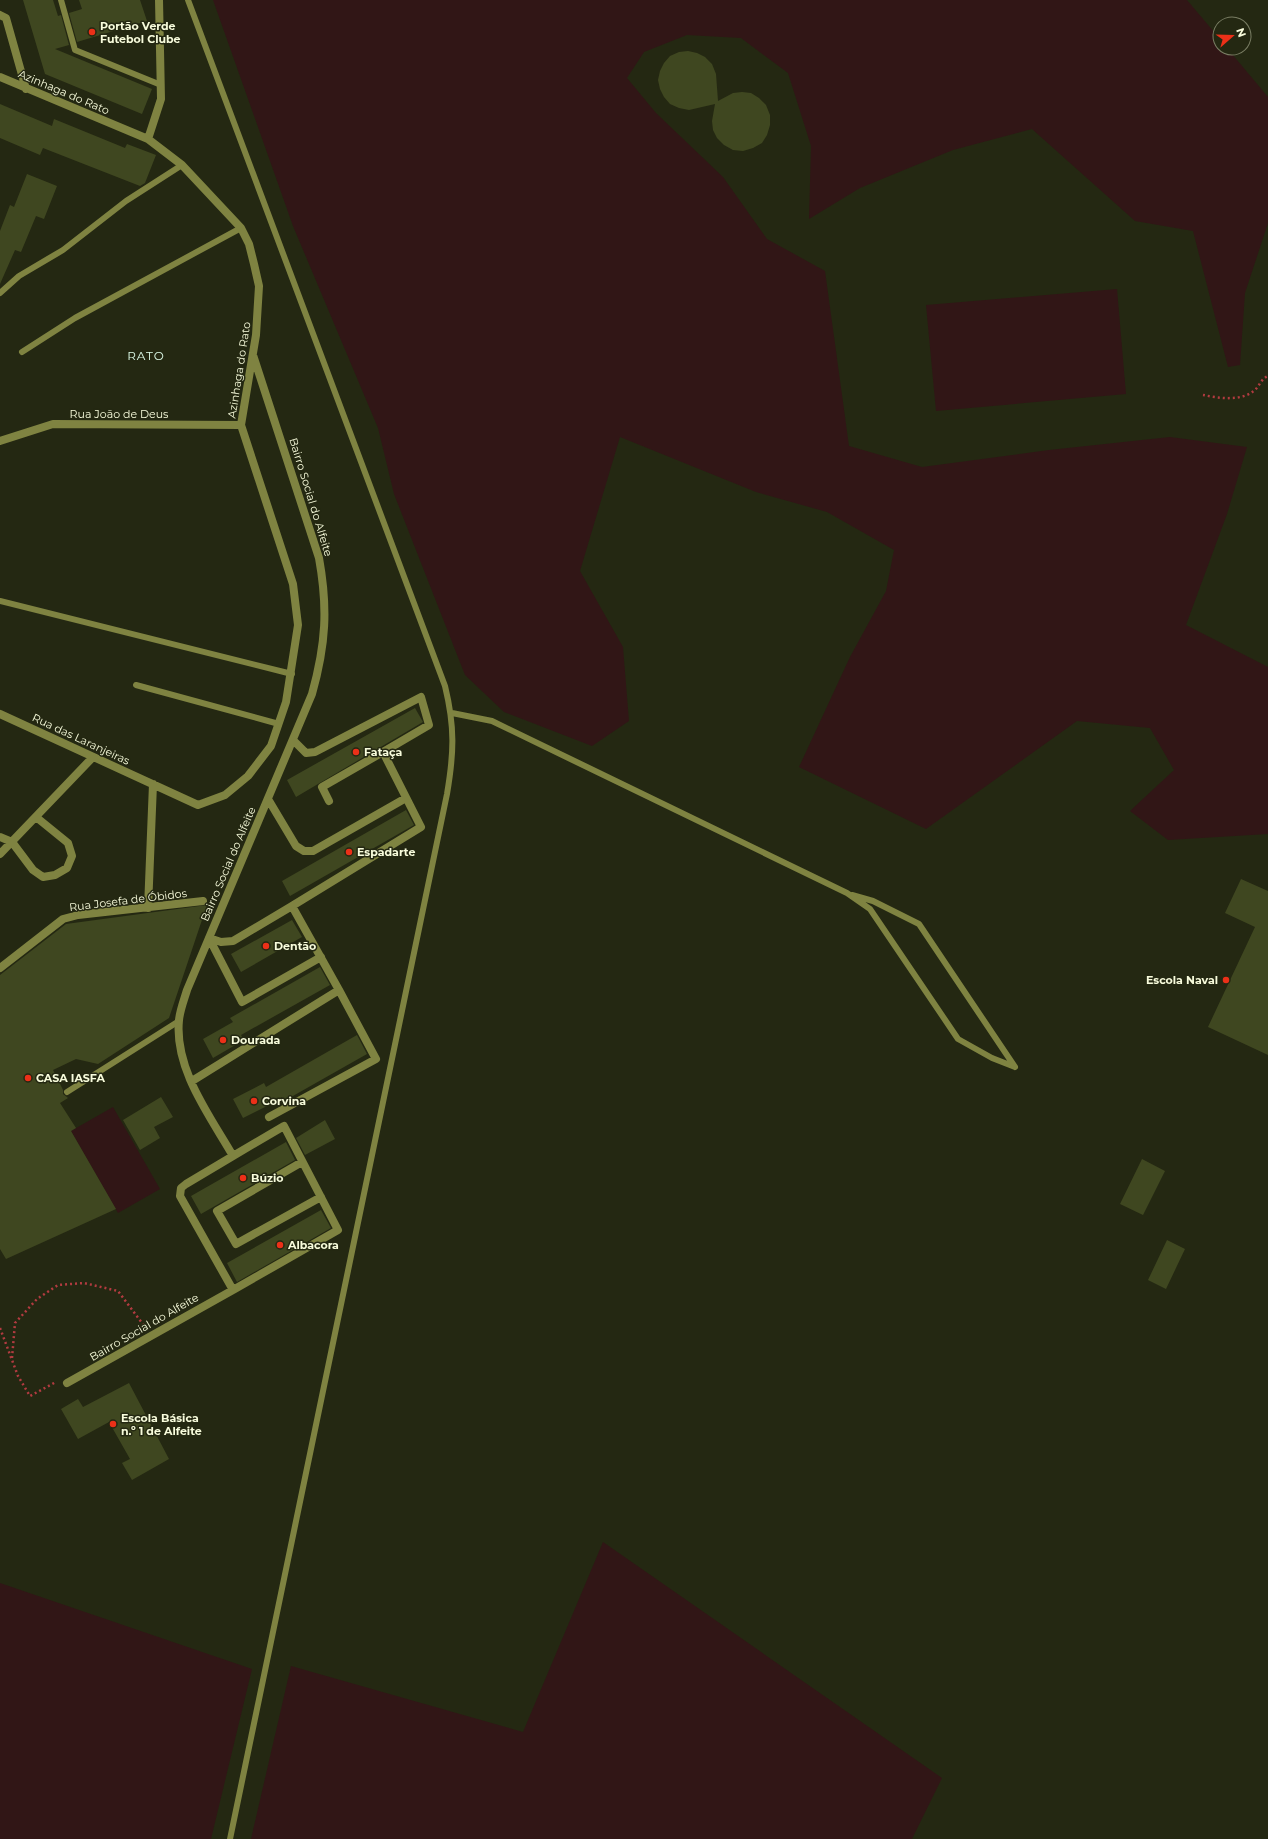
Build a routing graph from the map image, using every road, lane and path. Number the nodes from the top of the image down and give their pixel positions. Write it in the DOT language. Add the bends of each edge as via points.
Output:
graph roads {
  1 [pos="61,0"];
  2 [pos="159,0"];
  3 [pos="188,0"];
  4 [pos="0,15"];
  5 [pos="0,77"];
  6 [pos="161,85"];
  7 [pos="26,89"];
  8 [pos="148,139"];
  9 [pos="182,164"];
  10 [pos="241,228"];
  11 [pos="0,293"];
  12 [pos="22,352"];
  13 [pos="253,355"];
  14 [pos="1268,376"];
  15 [pos="1203,395"];
  16 [pos="241,425"];
  17 [pos="0,441"];
  18 [pos="0,601"];
  19 [pos="292,674"];
  20 [pos="136,685"];
  21 [pos="452,713"];
  22 [pos="0,714"];
  23 [pos="279,724"];
  24 [pos="293,740"];
  25 [pos="383,752"];
  26 [pos="93,757"];
  27 [pos="153,784"];
  28 [pos="406,798"];
  29 [pos="268,799"];
  30 [pos="329,801"];
  31 [pos="36,817"];
  32 [pos="0,837"];
  33 [pos="12,842"];
  34 [pos="0,854"];
  35 [pos="847,893"];
  36 [pos="203,901"];
  37 [pos="292,906"];
  38 [pos="148,908"];
  39 [pos="209,938"];
  40 [pos="320,957"];
  41 [pos="0,968"];
  42 [pos="339,990"];
  43 [pos="179,1021"];
  44 [pos="192,1081"];
  45 [pos="67,1092"];
  46 [pos="269,1117"];
  47 [pos="233,1156"];
  48 [pos="302,1162"];
  49 [pos="321,1197"];
  50 [pos="232,1290"];
  51 [pos="0,1328"];
  52 [pos="151,1336"];
  53 [pos="12,1358"];
  54 [pos="68,1383"];
  55 [pos="230,1839"];
  1 -- 6 [label="lane" via="75,50"];
  2 -- 6 [label="street"];
  3 -- 21 [label="lane" via="445,686"];
  4 -- 7 [label="street" via="6,18"];
  5 -- 7 [label="street, Azinhaga do Rato"];
  6 -- 8 [label="street" via="161,99"];
  7 -- 8 [label="street, Azinhaga do Rato"];
  8 -- 9 [label="street, Azinhaga do Rato"];
  9 -- 10 [label="street, Azinhaga do Rato"];
  9 -- 11 [label="lane" via="126,201 63,250 19,276"];
  10 -- 12 [label="lane" via="74,318"];
  10 -- 13 [label="street, Azinhaga do Rato" via="249,244 259,286"];
  13 -- 16 [label="street, Azinhaga do Rato"];
  13 -- 24 [label="street, Bairro Social do Alfeite" via="310,525 324,585 325,636 321,663 312,694"];
  14 -- 15 [label="path" via="1246,396 1225,399"];
  16 -- 17 [label="street, Rua João de Deus" via="53,424"];
  16 -- 19 [label="street, Azinhaga do Rato" via="293,584 298,625"];
  18 -- 19 [label="lane"];
  19 -- 23 [label="street, Azinhaga do Rato"];
  20 -- 23 [label="lane"];
  21 -- 35 [label="lane" via="492,721"];
  21 -- 55 [label="lane" via="452,763 447,794"];
  22 -- 26 [label="street, Rua das Laranjeiras"];
  23 -- 27 [label="street, Azinhaga do Rato" via="271,746 248,776 225,795 198,805"];
  24 -- 25 [label="street" via="306,753 315,752 421,696 429,725"];
  24 -- 29 [label="street, Bairro Social do Alfeite"];
  25 -- 28 [label="street, Bairro Social do Alfeite"];
  25 -- 30 [label="street" via="322,787"];
  26 -- 27 [label="street, Rua das Laranjeiras"];
  26 -- 31 [label="street"];
  27 -- 38 [label="street"];
  28 -- 29 [label="street, Bairro Social do Alfeite" via="312,851 304,851 296,846"];
  28 -- 37 [label="street, Bairro Social do Alfeite" via="421,827"];
  29 -- 39 [label="street, Bairro Social do Alfeite"];
  31 -- 33 [label="street"];
  31 -- 33 [label="street" via="68,843 72,856 67,868 55,875 43,877 33,870"];
  32 -- 33 [label="street"];
  33 -- 34 [label="street"];
  35 -- 35 [label="lane" via="870,909 958,1039 992,1058 1015,1067 919,924 873,901"];
  36 -- 38 [label="street, Rua Josefa de Óbidos"];
  37 -- 39 [label="street, Bairro Social do Alfeite" via="233,941 221,942"];
  37 -- 40 [label="street"];
  38 -- 41 [label="street, Rua Josefa de Óbidos" via="78,915 63,919"];
  39 -- 40 [label="street, Bairro Social do Alfeite" via="242,1002"];
  39 -- 43 [label="street, Bairro Social do Alfeite" via="187,990"];
  40 -- 42 [label="street"];
  42 -- 44 [label="street"];
  42 -- 46 [label="street" via="376,1059"];
  43 -- 44 [label="street, Bairro Social do Alfeite" via="180,1050"];
  43 -- 45 [label="lane"];
  44 -- 47 [label="street, Bairro Social do Alfeite"];
  47 -- 48 [label="street, Bairro Social do Alfeite" via="284,1126"];
  47 -- 50 [label="street, Bairro Social do Alfeite" via="186,1184 181,1188 180,1196"];
  48 -- 49 [label="street, Bairro Social do Alfeite"];
  48 -- 49 [label="street" via="217,1211 236,1244"];
  49 -- 50 [label="street, Bairro Social do Alfeite" via="338,1230"];
  50 -- 52 [label="street, Bairro Social do Alfeite"];
  51 -- 53 [label="path"];
  52 -- 53 [label="path" via="118,1291 84,1282 58,1285 37,1299 14,1323"];
  52 -- 54 [label="street, Bairro Social do Alfeite"];
  53 -- 54 [label="path" via="18,1376 30,1396 66,1376"];
}
